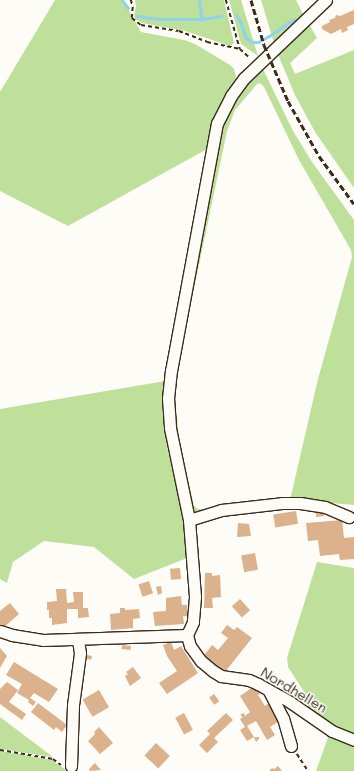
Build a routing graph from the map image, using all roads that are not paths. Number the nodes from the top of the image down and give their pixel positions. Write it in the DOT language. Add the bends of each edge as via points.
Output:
graph roads {
  1 [pos="326,0"];
  2 [pos="350,517"];
  3 [pos="189,520"];
  4 [pos="0,631"];
  5 [pos="187,636"];
  6 [pos="78,640"];
  7 [pos="269,691"];
  8 [pos="354,740"];
  9 [pos="291,746"];
  10 [pos="68,767"];
  1 -- 3 [label="street" via="244,78 217,123 168,398 170,428"];
  2 -- 3 [label="street" via="325,507 282,503 221,510"];
  3 -- 5 [label="street" via="195,597 193,622"];
  4 -- 6 [label="street" via="43,640"];
  5 -- 6 [label="street"];
  5 -- 7 [label="street, Nordhellen" via="190,646 201,661 213,671 221,676 249,680"];
  6 -- 10 [label="street" via="80,653"];
  7 -- 8 [label="street, Nordhellen" via="332,731"];
  7 -- 9 [label="street" via="283,718"];
}
